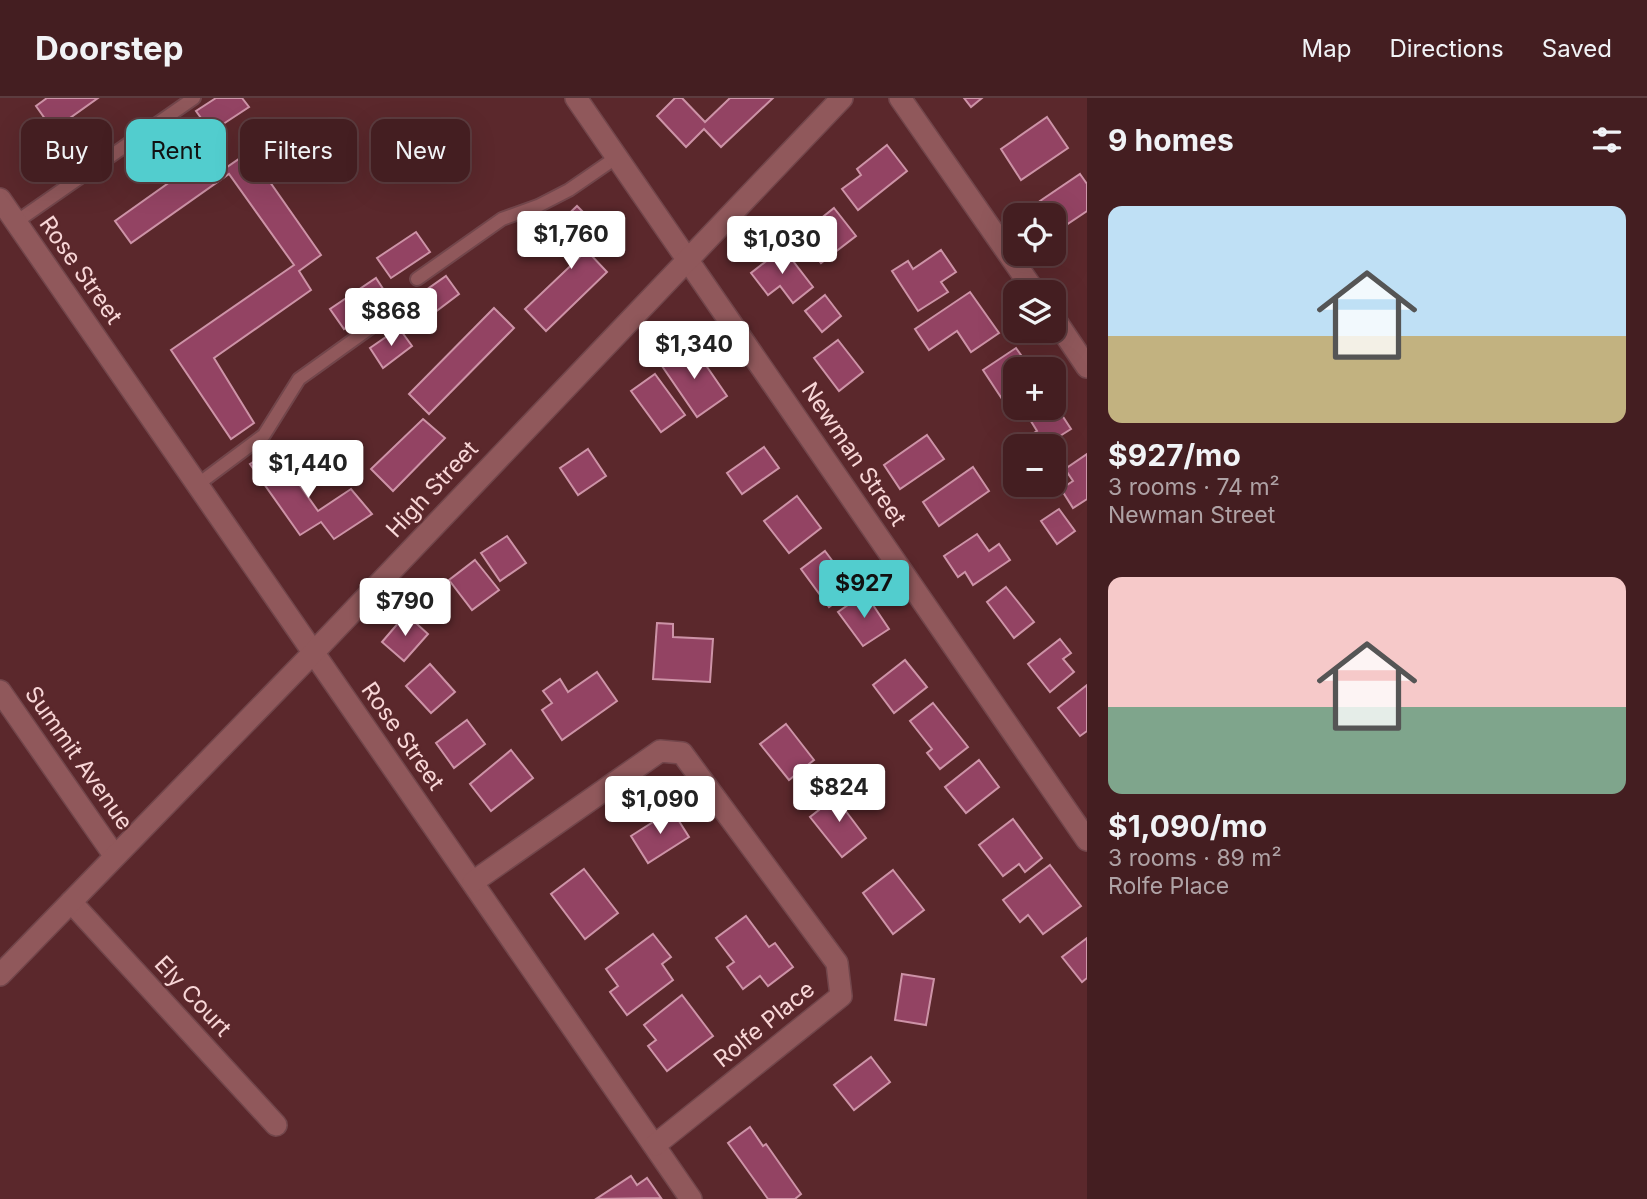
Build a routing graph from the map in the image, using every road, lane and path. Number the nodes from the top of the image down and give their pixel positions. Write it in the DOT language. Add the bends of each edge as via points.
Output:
graph roads {
  1 [pos="194,98"];
  2 [pos="576,98"];
  3 [pos="842,98"];
  4 [pos="901,98"];
  5 [pos="617,157"];
  6 [pos="0,199"];
  7 [pos="16,222"];
  8 [pos="688,258"];
  9 [pos="417,279"];
  10 [pos="1027,280"];
  11 [pos="377,323"];
  12 [pos="1066,336"];
  13 [pos="1087,367"];
  14 [pos="197,485"];
  15 [pos="313,653"];
  16 [pos="0,691"];
  17 [pos="1087,840"];
  18 [pos="114,855"];
  19 [pos="473,882"];
  20 [pos="71,902"];
  21 [pos="0,975"];
  22 [pos="276,1125"];
  23 [pos="655,1145"];
  24 [pos="691,1199"];
  1 -- 7 [label="lane"];
  2 -- 5 [label="street, Newman Street"];
  3 -- 8 [label="street, High Street"];
  4 -- 10 [label="street"];
  5 -- 8 [label="street, Newman Street"];
  5 -- 9 [label="lane" via="569,190 502,219"];
  6 -- 7 [label="street, Rose Street"];
  7 -- 14 [label="street, Rose Street"];
  8 -- 15 [label="street, High Street"];
  8 -- 17 [label="street, Newman Street"];
  11 -- 14 [label="lane" via="299,379 264,435"];
  12 -- 13 [label="street"];
  14 -- 15 [label="street, Rose Street"];
  15 -- 18 [label="street, High Street"];
  15 -- 19 [label="street, Rose Street"];
  16 -- 18 [label="street, Summit Avenue"];
  18 -- 20 [label="street, High Street"];
  19 -- 23 [label="street, Rose Street"];
  19 -- 23 [label="street, Rolfe Place" via="660,751 682,753 837,963 841,996"];
  20 -- 21 [label="street, High Street"];
  20 -- 22 [label="street, Ely Court"];
  23 -- 24 [label="street, Rose Street"];
}
